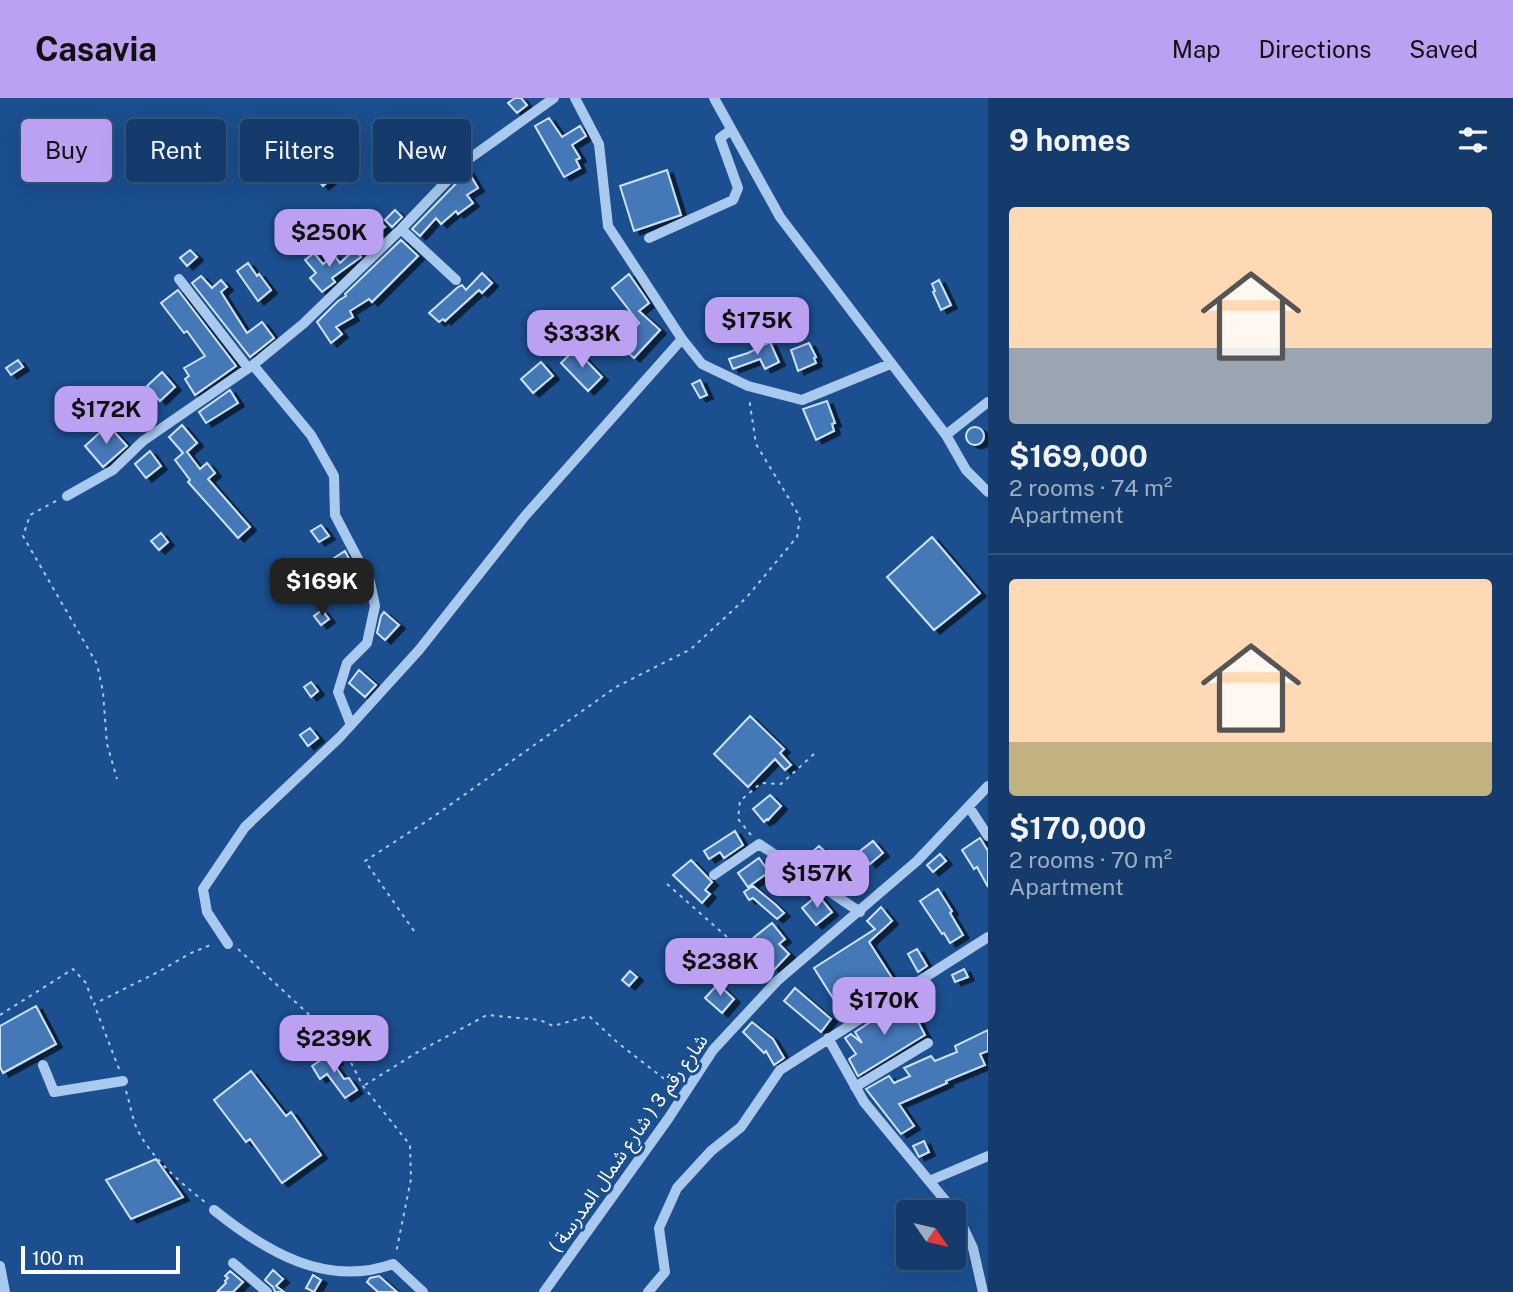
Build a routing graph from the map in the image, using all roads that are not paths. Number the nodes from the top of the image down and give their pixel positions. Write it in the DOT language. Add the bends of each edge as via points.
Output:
graph roads {
  1 [pos="554,98"];
  2 [pos="575,98"];
  3 [pos="714,98"];
  4 [pos="731,130"];
  5 [pos="401,229"];
  6 [pos="649,238"];
  7 [pos="179,279"];
  8 [pos="456,280"];
  9 [pos="682,339"];
  10 [pos="890,363"];
  11 [pos="251,366"];
  12 [pos="988,402"];
  13 [pos="947,436"];
  14 [pos="988,492"];
  15 [pos="66,496"];
  16 [pos="351,725"];
  17 [pos="988,786"];
  18 [pos="969,807"];
  19 [pos="988,836"];
  20 [pos="714,875"];
  21 [pos="860,912"];
  22 [pos="988,937"];
  23 [pos="228,944"];
  24 [pos="828,1038"];
  25 [pos="928,1043"];
  26 [pos="43,1065"];
  27 [pos="123,1081"];
  28 [pos="855,1087"];
  29 [pos="988,1156"];
  30 [pos="929,1181"];
  31 [pos="214,1210"];
  32 [pos="233,1263"];
  33 [pos="0,1266"];
  34 [pos="5,1292"];
  35 [pos="267,1292"];
  36 [pos="424,1292"];
  37 [pos="544,1292"];
  38 [pos="648,1292"];
  39 [pos="983,1292"];
  1 -- 5 [label="street" via="466,161"];
  2 -- 9 [label="street" via="599,144 608,226"];
  3 -- 4 [label="street"];
  4 -- 6 [label="street" via="720,138 738,188 733,200"];
  4 -- 10 [label="street" via="780,217"];
  5 -- 8 [label="street"];
  5 -- 11 [label="street" via="303,324"];
  7 -- 11 [label="street"];
  9 -- 10 [label="street" via="702,364 748,386 802,400"];
  9 -- 16 [label="street" via="525,516 419,650"];
  10 -- 13 [label="street"];
  11 -- 15 [label="street" via="143,441 113,470"];
  11 -- 16 [label="street" via="311,435 334,476 335,515 370,582 374,606 368,643 347,663 338,692"];
  12 -- 13 [label="street"];
  13 -- 14 [label="street" via="966,470"];
  16 -- 23 [label="street" via="245,827 203,889 207,912"];
  17 -- 18 [label="street, شارع رقم 3 ( شارع شمال المدرسة )"];
  18 -- 19 [label="street"];
  18 -- 21 [label="street, شارع رقم 3 ( شارع شمال المدرسة )"];
  20 -- 21 [label="street" via="759,844"];
  21 -- 37 [label="street, شارع رقم 3 ( شارع شمال المدرسة )" via="777,981 713,1050"];
  22 -- 24 [label="street"];
  24 -- 28 [label="street"];
  24 -- 38 [label="street" via="780,1070 741,1127 677,1188 659,1228 665,1272"];
  25 -- 28 [label="street"];
  26 -- 27 [label="street" via="54,1092"];
  28 -- 30 [label="street"];
  29 -- 30 [label="street"];
  30 -- 39 [label="street" via="958,1216 973,1248"];
  31 -- 36 [label="street" via="256,1242 300,1264 354,1272 393,1264"];
  32 -- 35 [label="street"];
  33 -- 34 [label="street"];
}
